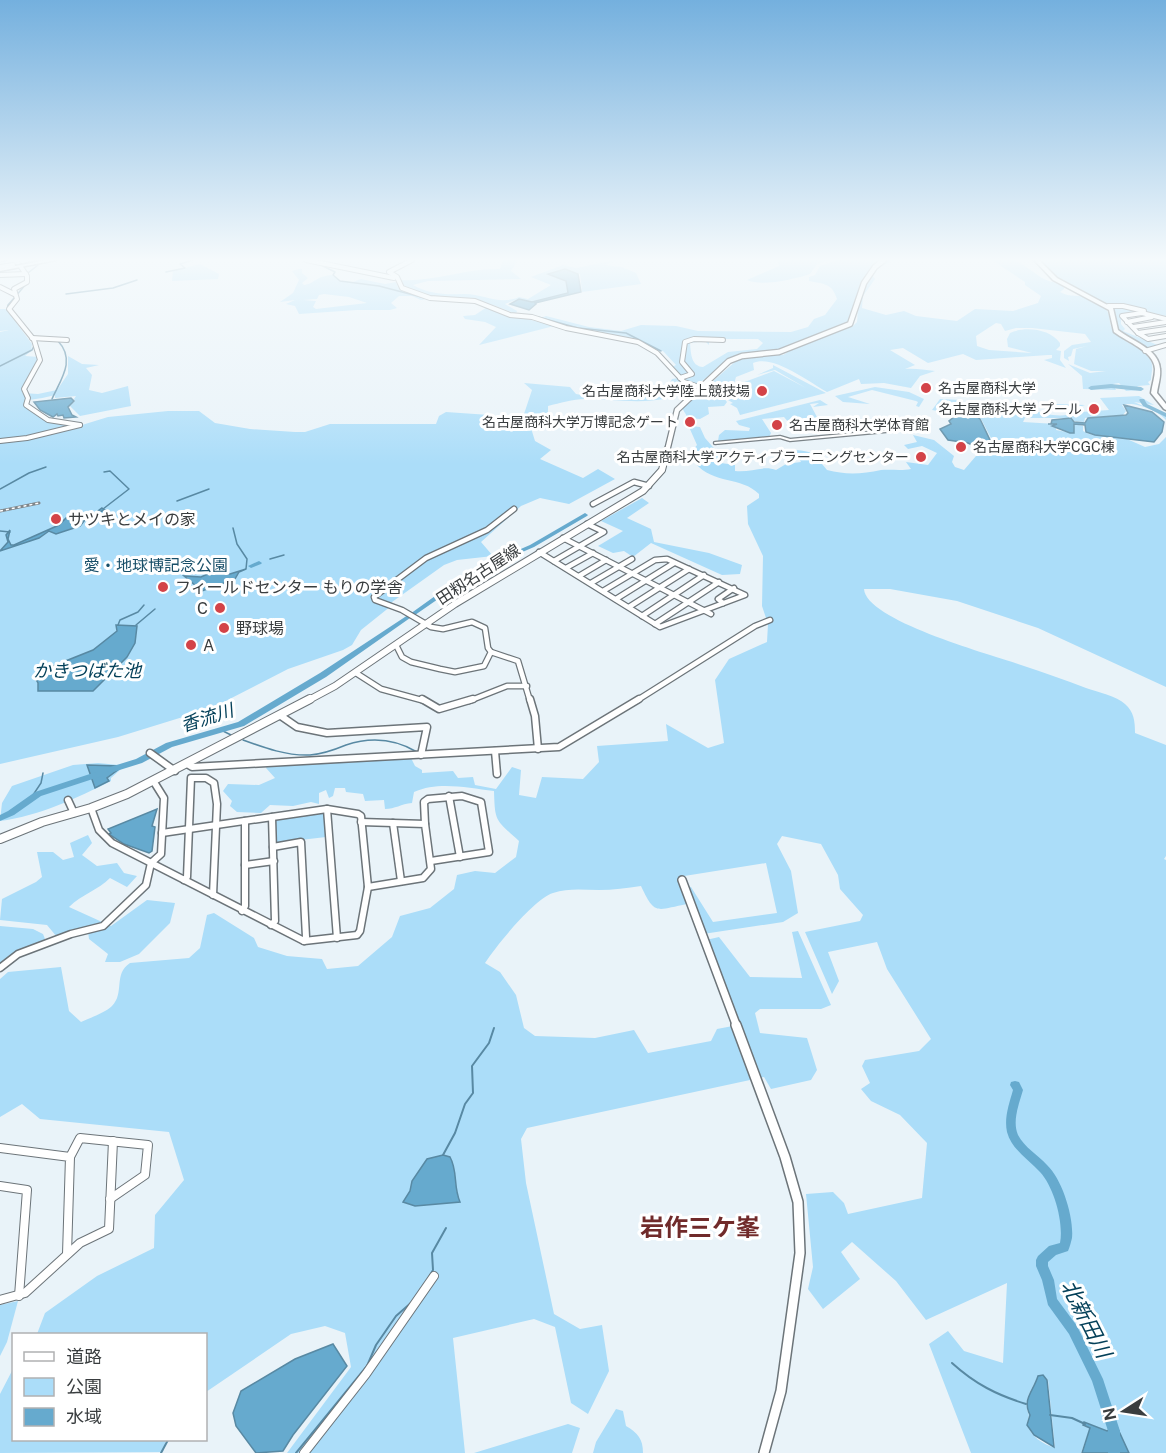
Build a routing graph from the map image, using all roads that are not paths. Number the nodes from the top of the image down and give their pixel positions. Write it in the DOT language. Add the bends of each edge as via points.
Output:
graph roads {
  1 [pos="24,328"];
  2 [pos="565,328"];
  3 [pos="840,328"];
  4 [pos="1115,328"];
  5 [pos="1134,328"];
  6 [pos="1153,328"];
  7 [pos="1138,333"];
  8 [pos="1166,336"];
  9 [pos="33,339"];
  10 [pos="67,340"];
  11 [pos="723,340"];
  12 [pos="1166,345"];
  13 [pos="1145,351"];
  14 [pos="680,378"];
  15 [pos="699,387"];
  16 [pos="1166,408"];
  17 [pos="673,421"];
  18 [pos="681,421"];
  19 [pos="886,432"];
  20 [pos="0,441"];
  21 [pos="715,443"];
  22 [pos="649,486"];
  23 [pos="593,504"];
  24 [pos="514,509"];
  25 [pos="587,524"];
  26 [pos="563,538"];
  27 [pos="580,546"];
  28 [pos="539,552"];
  29 [pos="593,553"];
  30 [pos="632,559"];
  31 [pos="606,560"];
  32 [pos="555,561"];
  33 [pos="674,563"];
  34 [pos="619,566"];
  35 [pos="566,568"];
  36 [pos="689,569"];
  37 [pos="632,573"];
  38 [pos="704,575"];
  39 [pos="579,576"];
  40 [pos="646,580"];
  41 [pos="719,582"];
  42 [pos="591,583"];
  43 [pos="660,587"];
  44 [pos="734,588"];
  45 [pos="603,591"];
  46 [pos="674,595"];
  47 [pos="616,599"];
  48 [pos="688,602"];
  49 [pos="723,603"];
  50 [pos="628,607"];
  51 [pos="704,610"];
  52 [pos="711,614"];
  53 [pos="642,616"];
  54 [pos="770,620"];
  55 [pos="655,624"];
  56 [pos="425,625"];
  57 [pos="396,645"];
  58 [pos="491,652"];
  59 [pos="356,673"];
  60 [pos="527,686"];
  61 [pos="281,716"];
  62 [pos="538,749"];
  63 [pos="495,751"];
  64 [pos="152,754"];
  65 [pos="422,755"];
  66 [pos="187,764"];
  67 [pos="174,771"];
  68 [pos="497,774"];
  69 [pos="154,782"];
  70 [pos="449,796"];
  71 [pos="68,800"];
  72 [pos="91,808"];
  73 [pos="327,809"];
  74 [pos="74,813"];
  75 [pos="272,817"];
  76 [pos="245,821"];
  77 [pos="361,822"];
  78 [pos="393,823"];
  79 [pos="425,824"];
  80 [pos="216,825"];
  81 [pos="189,829"];
  82 [pos="162,833"];
  83 [pos="0,839"];
  84 [pos="273,847"];
  85 [pos="460,856"];
  86 [pos="274,861"];
  87 [pos="431,861"];
  88 [pos="151,863"];
  89 [pos="245,865"];
  90 [pos="184,880"];
  91 [pos="682,880"];
  92 [pos="401,881"];
  93 [pos="368,887"];
  94 [pos="213,896"];
  95 [pos="242,910"];
  96 [pos="271,925"];
  97 [pos="337,938"];
  98 [pos="304,941"];
  99 [pos="0,968"];
  100 [pos="113,1142"];
  101 [pos="0,1148"];
  102 [pos="70,1158"];
  103 [pos="0,1186"];
  104 [pos="110,1199"];
  105 [pos="67,1254"];
  106 [pos="434,1276"];
  107 [pos="19,1296"];
  108 [pos="0,1300"];
  109 [pos="304,1453"];
  110 [pos="764,1453"];
  1 -- 9 [label="street"];
  2 -- 14 [label="street" via="638,342 657,353"];
  3 -- 15 [label="main road, 田籾名古屋線" via="779,352 736,357"];
  4 -- 13 [label="main road"];
  5 -- 7 [label="street"];
  6 -- 7 [label="street"];
  7 -- 8 [label="street" via="1148,339"];
  9 -- 10 [label="street"];
  9 -- 20 [label="street" via="40,362 24,390 26,405 48,420 80,425"];
  11 -- 14 [label="street" via="686,341 682,362 692,374"];
  12 -- 13 [label="street"];
  13 -- 16 [label="main road" via="1156,362 1154,393"];
  14 -- 15 [label="street"];
  15 -- 17 [label="main road, 田籾名古屋線" via="681,404"];
  17 -- 18 [label="street"];
  17 -- 22 [label="main road, 田籾名古屋線" via="662,470"];
  19 -- 21 [label="street"];
  22 -- 23 [label="street" via="632,482"];
  22 -- 25 [label="main road, 田籾名古屋線"];
  24 -- 56 [label="street" via="487,530 426,558 374,597"];
  25 -- 26 [label="main road, 田籾名古屋線"];
  25 -- 27 [label="street" via="604,532"];
  26 -- 27 [label="street"];
  26 -- 28 [label="main road, 田籾名古屋線"];
  27 -- 29 [label="street"];
  27 -- 32 [label="street"];
  28 -- 32 [label="street"];
  28 -- 56 [label="main road, 田籾名古屋線"];
  29 -- 31 [label="street"];
  29 -- 35 [label="street"];
  30 -- 34 [label="street"];
  31 -- 34 [label="street"];
  31 -- 39 [label="street"];
  32 -- 35 [label="street"];
  33 -- 36 [label="street"];
  33 -- 37 [label="street" via="655,560"];
  33 -- 40 [label="street"];
  34 -- 37 [label="street"];
  34 -- 42 [label="street"];
  35 -- 39 [label="street"];
  36 -- 38 [label="street"];
  36 -- 43 [label="street"];
  37 -- 40 [label="street"];
  37 -- 45 [label="street"];
  38 -- 41 [label="street"];
  38 -- 46 [label="street"];
  39 -- 42 [label="street"];
  40 -- 43 [label="street"];
  40 -- 47 [label="street"];
  41 -- 44 [label="street"];
  41 -- 48 [label="street"];
  42 -- 45 [label="street"];
  43 -- 46 [label="street"];
  43 -- 50 [label="street"];
  44 -- 49 [label="street" via="718,599"];
  44 -- 49 [label="street" via="745,595"];
  45 -- 47 [label="street"];
  46 -- 48 [label="street"];
  46 -- 53 [label="street"];
  47 -- 50 [label="street"];
  48 -- 51 [label="street"];
  48 -- 55 [label="street"];
  49 -- 51 [label="street"];
  50 -- 53 [label="street"];
  51 -- 52 [label="street"];
  51 -- 55 [label="street" via="660,627"];
  53 -- 55 [label="street"];
  54 -- 62 [label="street" via="559,747"];
  56 -- 57 [label="main road, 田籾名古屋線"];
  56 -- 58 [label="street" via="445,629 474,622 485,628"];
  57 -- 58 [label="street" via="402,657 411,662 455,672 484,666"];
  57 -- 59 [label="main road, 田籾名古屋線"];
  58 -- 60 [label="street" via="518,661"];
  59 -- 60 [label="street" via="381,689 420,698 439,709 507,686"];
  59 -- 61 [label="main road, 田籾名古屋線"];
  60 -- 62 [label="street"];
  61 -- 65 [label="street" via="297,728 327,733 426,727"];
  61 -- 66 [label="main road, 田籾名古屋線"];
  62 -- 63 [label="street"];
  63 -- 65 [label="street"];
  63 -- 68 [label="street"];
  64 -- 67 [label="street"];
  65 -- 66 [label="street" via="192,767"];
  66 -- 67 [label="main road, 田籾名古屋線"];
  67 -- 69 [label="main road, 田籾名古屋線"];
  69 -- 72 [label="main road, 田籾名古屋線"];
  69 -- 82 [label="street" via="164,795"];
  70 -- 79 [label="street" via="424,802"];
  70 -- 85 [label="street"];
  70 -- 85 [label="street" via="481,802 489,852"];
  71 -- 74 [label="street"];
  72 -- 74 [label="main road, 田籾名古屋線"];
  72 -- 88 [label="street" via="95,824 105,837"];
  73 -- 75 [label="street"];
  73 -- 77 [label="street" via="358,814"];
  73 -- 97 [label="street"];
  74 -- 83 [label="main road, 田籾名古屋線"];
  75 -- 76 [label="street"];
  75 -- 84 [label="street"];
  76 -- 80 [label="street"];
  76 -- 89 [label="street"];
  77 -- 78 [label="street"];
  77 -- 93 [label="street"];
  78 -- 79 [label="street"];
  78 -- 92 [label="street"];
  79 -- 87 [label="street"];
  80 -- 81 [label="street"];
  80 -- 81 [label="street" via="214,783 206,778 191,778"];
  80 -- 94 [label="street"];
  81 -- 82 [label="street"];
  81 -- 90 [label="street"];
  82 -- 88 [label="street" via="161,854"];
  84 -- 86 [label="street"];
  84 -- 98 [label="street" via="301,842"];
  85 -- 87 [label="street"];
  86 -- 89 [label="street"];
  86 -- 96 [label="street" via="275,921"];
  87 -- 92 [label="street" via="432,869 423,878"];
  88 -- 90 [label="street"];
  88 -- 99 [label="street" via="146,885 103,926 18,954"];
  89 -- 95 [label="street"];
  90 -- 94 [label="street"];
  91 -- 110 [label="street" via="785,1157 798,1202 801,1233 797,1288 782,1391"];
  92 -- 93 [label="street"];
  93 -- 97 [label="street" via="360,931"];
  94 -- 95 [label="street"];
  95 -- 96 [label="street"];
  96 -- 98 [label="street"];
  97 -- 98 [label="street"];
  100 -- 102 [label="street" via="80,1138"];
  100 -- 104 [label="street"];
  100 -- 104 [label="street" via="148,1145 145,1175"];
  101 -- 102 [label="street"];
  102 -- 105 [label="street"];
  103 -- 107 [label="street" via="27,1190"];
  104 -- 105 [label="street" via="109,1229"];
  105 -- 107 [label="street"];
  106 -- 109 [label="street" via="366,1374"];
  107 -- 108 [label="street"];
}
